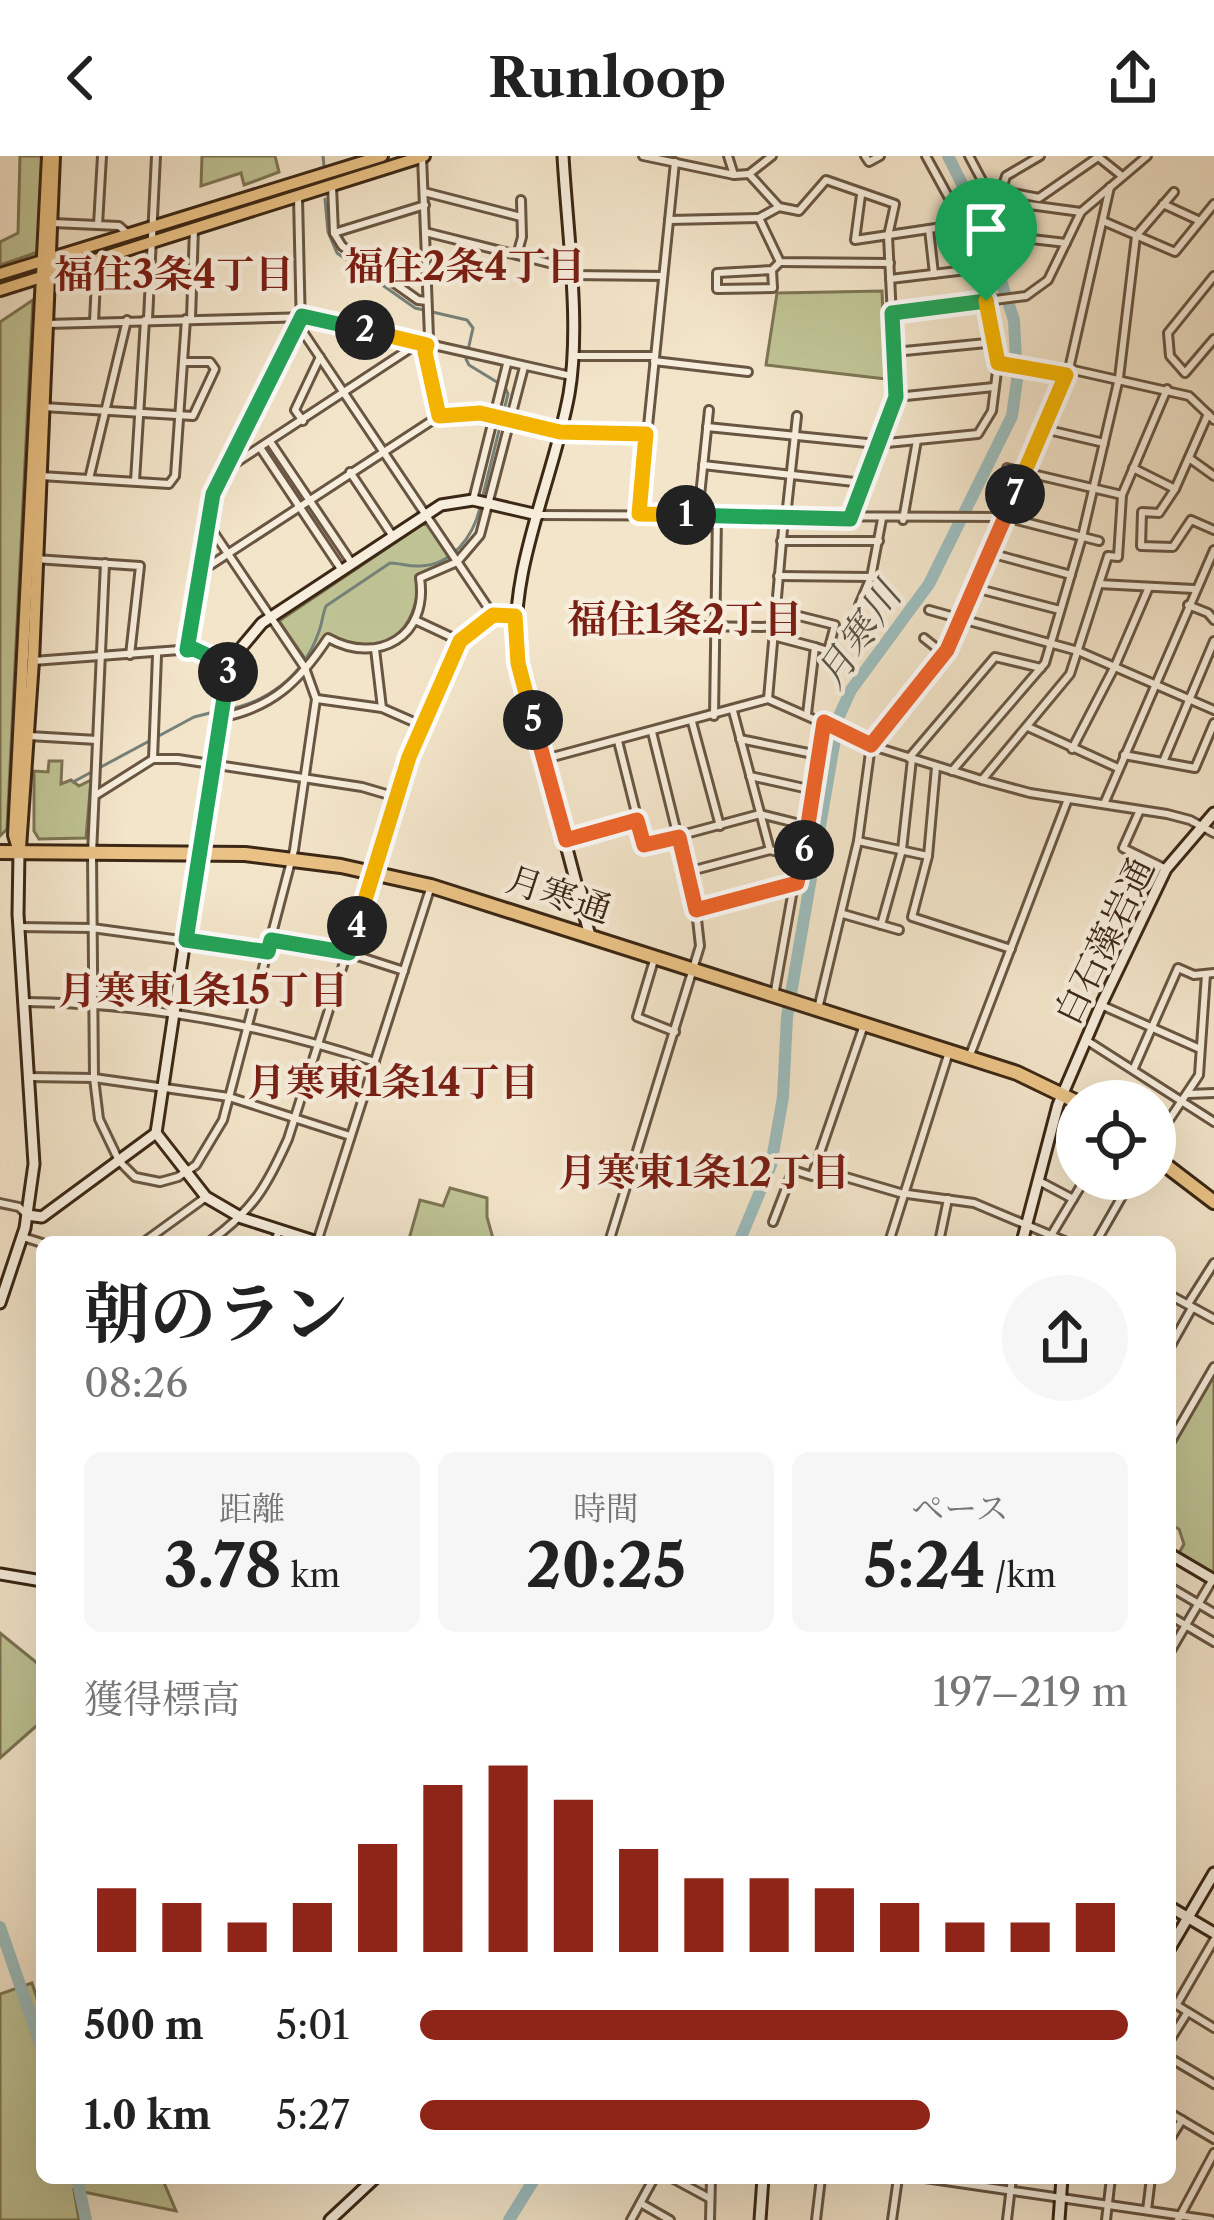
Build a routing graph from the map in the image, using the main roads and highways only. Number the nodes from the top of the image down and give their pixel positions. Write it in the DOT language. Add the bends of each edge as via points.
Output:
graph roads {
  1 [pos="51,156"];
  2 [pos="382,156"];
  3 [pos="423,156"];
  4 [pos="332,178"];
  5 [pos="45,267"];
  6 [pos="0,274"];
  7 [pos="0,290"];
  8 [pos="39,407"];
  9 [pos="32,560"];
  10 [pos="28,662"];
  11 [pos="0,852"];
  12 [pos="19,852"];
  13 [pos="1056,1091"];
  14 [pos="1176,1173"];
  15 [pos="1214,1202"];
  1 -- 5 [label="main road"];
  1 -- 5 [label="main road"];
  2 -- 4 [label="main road"];
  3 -- 4 [label="main road"];
  4 -- 5 [label="main road" via="152,227"];
  4 -- 5 [label="main road" via="152,242"];
  5 -- 6 [label="main road"];
  5 -- 7 [label="main road"];
  5 -- 8 [label="main road"];
  5 -- 8 [label="main road"];
  8 -- 9 [label="main road"];
  8 -- 9 [label="main road"];
  9 -- 10 [label="main road"];
  10 -- 12 [label="main road"];
  10 -- 12 [label="main road"];
  11 -- 12 [label="highway, 月寒通"];
  12 -- 13 [label="highway, 月寒通" via="292,859 431,886"];
  14 -- 15 [label="highway"];
}
